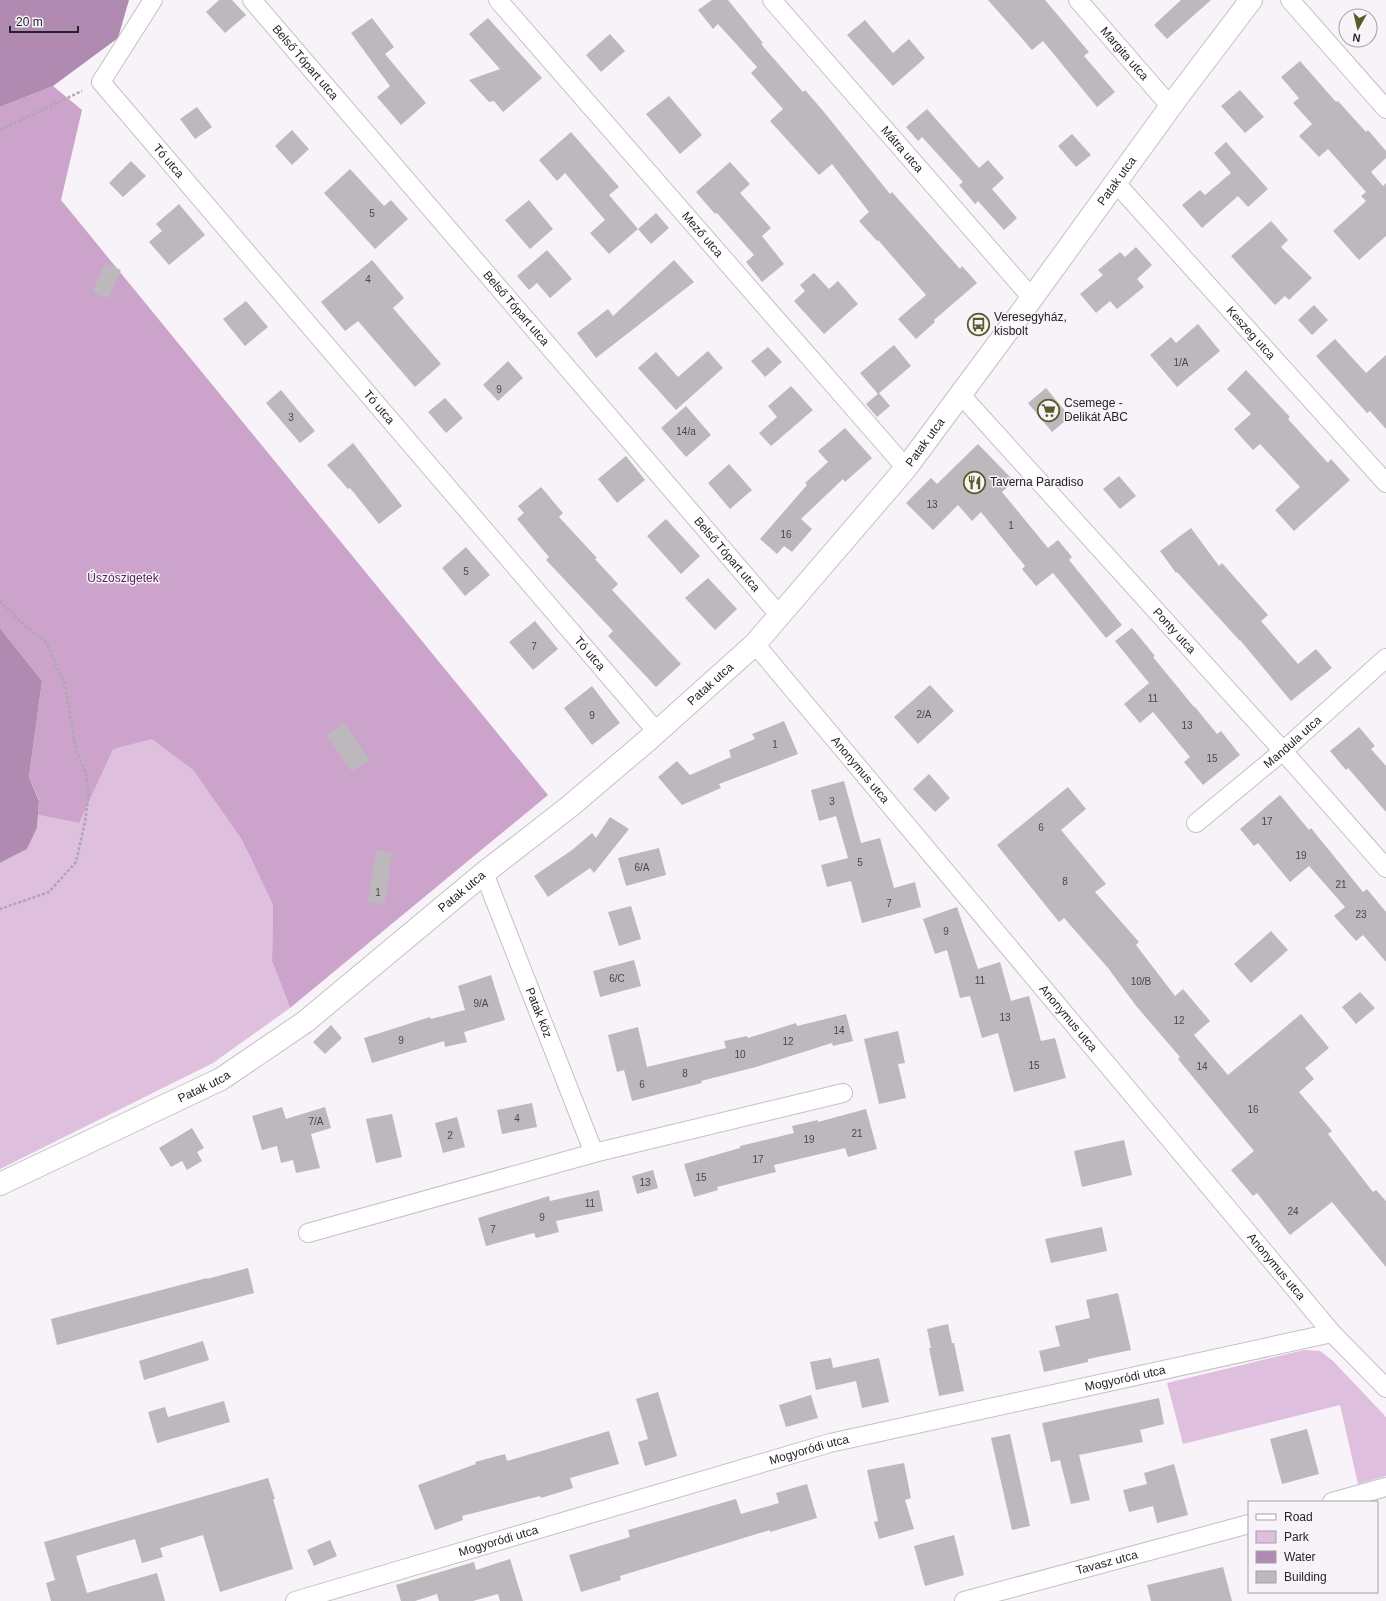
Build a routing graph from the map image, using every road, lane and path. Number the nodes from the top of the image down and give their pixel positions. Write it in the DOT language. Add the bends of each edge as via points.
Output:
graph roads {
  1 [pos="153,0"];
  2 [pos="252,0"];
  3 [pos="498,0"];
  4 [pos="772,0"];
  5 [pos="1078,0"];
  6 [pos="1251,0"];
  7 [pos="1290,0"];
  8 [pos="101,82"];
  9 [pos="1171,107"];
  10 [pos="1386,109"];
  11 [pos="0,130"];
  12 [pos="1115,182"];
  13 [pos="1032,298"];
  14 [pos="961,395"];
  15 [pos="906,468"];
  16 [pos="1386,483"];
  17 [pos="0,601"];
  18 [pos="780,616"];
  19 [pos="755,644"];
  20 [pos="1386,658"];
  21 [pos="657,732"];
  22 [pos="1283,751"];
  23 [pos="1196,823"];
  24 [pos="1386,868"];
  25 [pos="484,873"];
  26 [pos="0,909"];
  27 [pos="843,1093"];
  28 [pos="594,1153"];
  29 [pos="0,1184"];
  30 [pos="308,1233"];
  31 [pos="1332,1334"];
  32 [pos="1386,1388"];
  33 [pos="1386,1488"];
  34 [pos="1336,1501"];
  35 [pos="1248,1524"];
  36 [pos="295,1601"];
  37 [pos="964,1601"];
  1 -- 8 [label="street"];
  2 -- 18 [label="street, Belső Tópart utca"];
  3 -- 15 [label="street, Mező utca"];
  4 -- 13 [label="street, Mátra utca"];
  5 -- 9 [label="street, Margita utca"];
  6 -- 9 [label="street, Patak utca"];
  7 -- 10 [label="street"];
  8 -- 11 [label="path"];
  8 -- 21 [label="street, Tó utca"];
  9 -- 12 [label="street, Patak utca"];
  12 -- 13 [label="street, Patak utca"];
  12 -- 16 [label="street, Keszeg utca"];
  13 -- 14 [label="street, Patak utca"];
  14 -- 15 [label="street, Patak utca"];
  14 -- 22 [label="street, Ponty utca"];
  15 -- 18 [label="street, Patak utca"];
  17 -- 26 [label="path" via="46,642 65,684 76,750 85,771 89,792 76,862 49,892"];
  18 -- 19 [label="street, Patak utca"];
  19 -- 21 [label="street, Patak utca"];
  19 -- 31 [label="street, Anonymus utca"];
  20 -- 22 [label="street, Mandula utca"];
  21 -- 25 [label="street, Patak utca" via="569,807"];
  22 -- 23 [label="street, Mandula utca"];
  22 -- 24 [label="street, Ponty utca"];
  25 -- 28 [label="street, Patak köz"];
  25 -- 29 [label="street, Patak utca" via="305,1022 221,1079"];
  27 -- 28 [label="street"];
  28 -- 30 [label="street"];
  31 -- 32 [label="street, Anonymus utca"];
  31 -- 36 [label="street, Mogyoródi utca" via="830,1443"];
  33 -- 34 [label="street"];
  35 -- 37 [label="street, Tavasz utca"];
}
